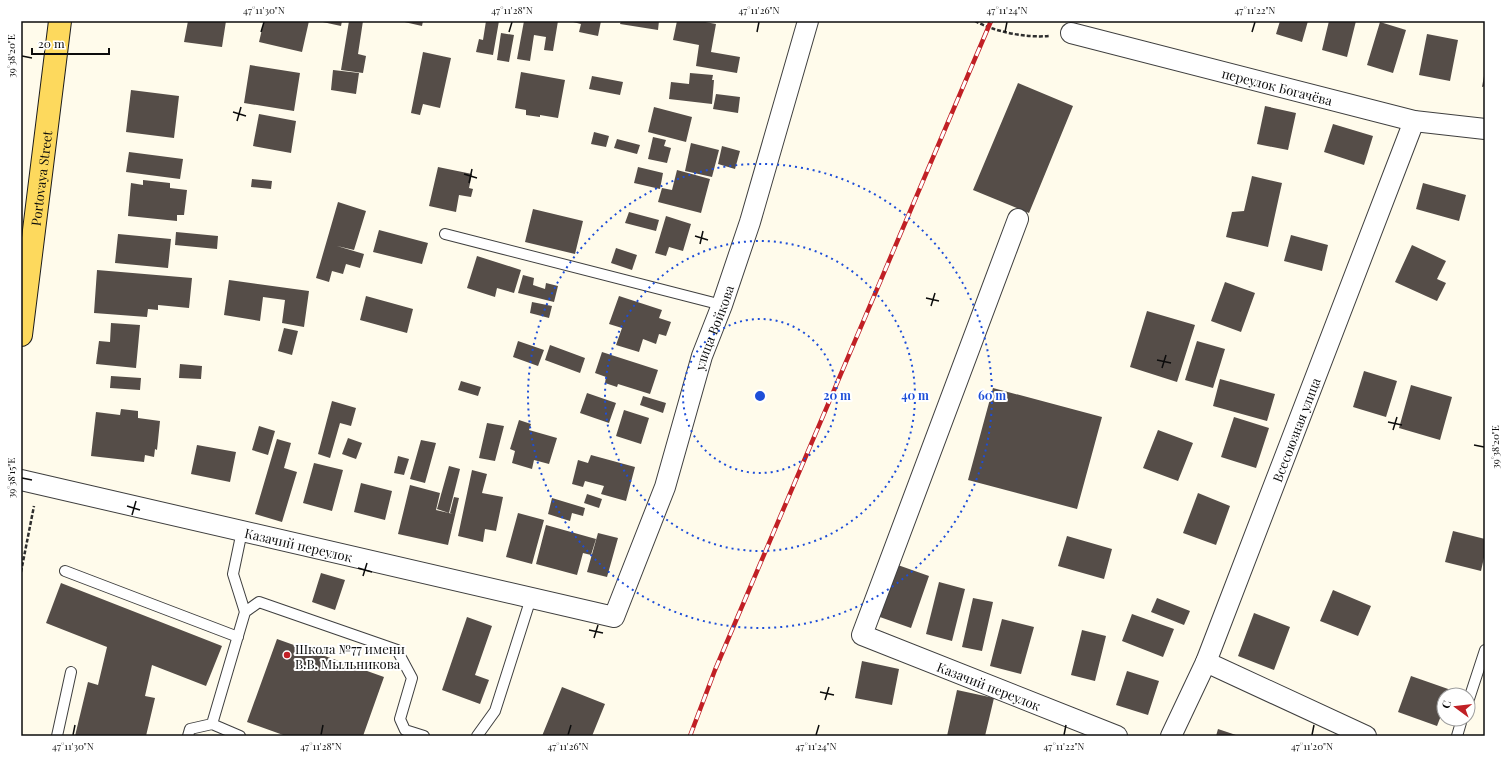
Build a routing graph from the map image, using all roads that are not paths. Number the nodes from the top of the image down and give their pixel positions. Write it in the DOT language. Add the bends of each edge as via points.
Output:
graph roads {
  1 [pos="60,21"];
  2 [pos="808,21"];
  3 [pos="1071,33"];
  4 [pos="1414,121"];
  5 [pos="1485,129"];
  6 [pos="1018,219"];
  7 [pos="445,234"];
  8 [pos="722,305"];
  9 [pos="21,335"];
  10 [pos="29,482"];
  11 [pos="242,531"];
  12 [pos="65,570"];
  13 [pos="531,598"];
  14 [pos="245,612"];
  15 [pos="599,614"];
  16 [pos="238,637"];
  17 [pos="1485,650"];
  18 [pos="1206,662"];
  19 [pos="71,672"];
  20 [pos="1473,687"];
  21 [pos="212,724"];
  22 [pos="57,736"];
  23 [pos="188,736"];
  24 [pos="240,736"];
  25 [pos="424,736"];
  26 [pos="477,736"];
  27 [pos="1117,736"];
  28 [pos="1171,736"];
  29 [pos="1366,736"];
  1 -- 9 [label="main road, Portovaya Street"];
  2 -- 8 [label="street, улица Войкова" via="750,222"];
  3 -- 4 [label="street, переулок Богачёва"];
  4 -- 5 [label="street, переулок Богачёва"];
  4 -- 18 [label="street, Всесоюзная улица"];
  6 -- 27 [label="street, Казачий переулок" via="862,635"];
  7 -- 8 [label="lane"];
  8 -- 15 [label="street, улица Войкова" via="702,356 665,487 614,617"];
  10 -- 11 [label="street, Казачий переулок"];
  11 -- 13 [label="street, Казачий переулок"];
  11 -- 14 [label="lane" via="233,574"];
  12 -- 16 [label="lane"];
  13 -- 15 [label="street, Казачий переулок"];
  13 -- 26 [label="lane" via="495,711"];
  14 -- 16 [label="lane"];
  14 -- 25 [label="lane" via="259,602 397,650 412,678 400,719 405,730"];
  16 -- 21 [label="lane"];
  17 -- 20 [label="lane"];
  18 -- 28 [label="street, Всесоюзная улица"];
  18 -- 29 [label="street"];
  19 -- 22 [label="lane"];
  21 -- 23 [label="lane" via="190,729"];
  21 -- 24 [label="lane"];
}
